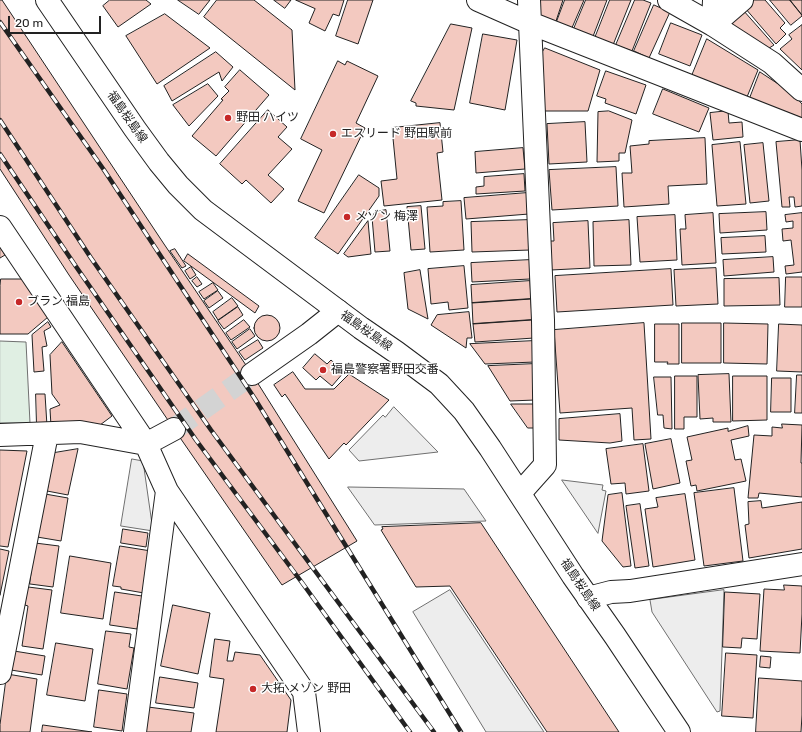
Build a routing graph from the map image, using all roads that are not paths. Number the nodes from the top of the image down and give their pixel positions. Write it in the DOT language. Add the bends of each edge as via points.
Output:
graph roads {
  1 [pos="47,0"];
  2 [pos="478,0"];
  3 [pos="529,0"];
  4 [pos="669,0"];
  5 [pos="714,0"];
  6 [pos="742,0"];
  7 [pos="530,23"];
  8 [pos="713,25"];
  9 [pos="802,90"];
  10 [pos="802,130"];
  11 [pos="0,227"];
  12 [pos="338,311"];
  13 [pos="252,374"];
  14 [pos="174,429"];
  15 [pos="47,434"];
  16 [pos="0,435"];
  17 [pos="146,444"];
  18 [pos="167,491"];
  19 [pos="520,493"];
  20 [pos="802,564"];
  21 [pos="588,598"];
  22 [pos="0,673"];
  23 [pos="135,732"];
  24 [pos="309,732"];
  25 [pos="679,732"];
  1 -- 12 [label="street, 福島桜島線" via="135,129 178,185 203,210"];
  2 -- 7 [label="street"];
  3 -- 7 [label="street"];
  4 -- 8 [label="street"];
  5 -- 8 [label="street"];
  6 -- 8 [label="street"];
  7 -- 10 [label="street"];
  7 -- 19 [label="street" via="543,320 545,465"];
  8 -- 9 [label="street" via="772,63"];
  11 -- 17 [label="street"];
  12 -- 13 [label="street"];
  12 -- 19 [label="street, 福島桜島線" via="439,384 464,411"];
  14 -- 17 [label="street"];
  15 -- 16 [label="street"];
  15 -- 17 [label="street" via="80,432"];
  15 -- 22 [label="street"];
  17 -- 18 [label="street"];
  18 -- 23 [label="street"];
  18 -- 24 [label="street" via="304,692"];
  19 -- 21 [label="street, 福島桜島線"];
  20 -- 21 [label="street" via="611,592"];
  21 -- 25 [label="street, 福島桜島線"];
}
